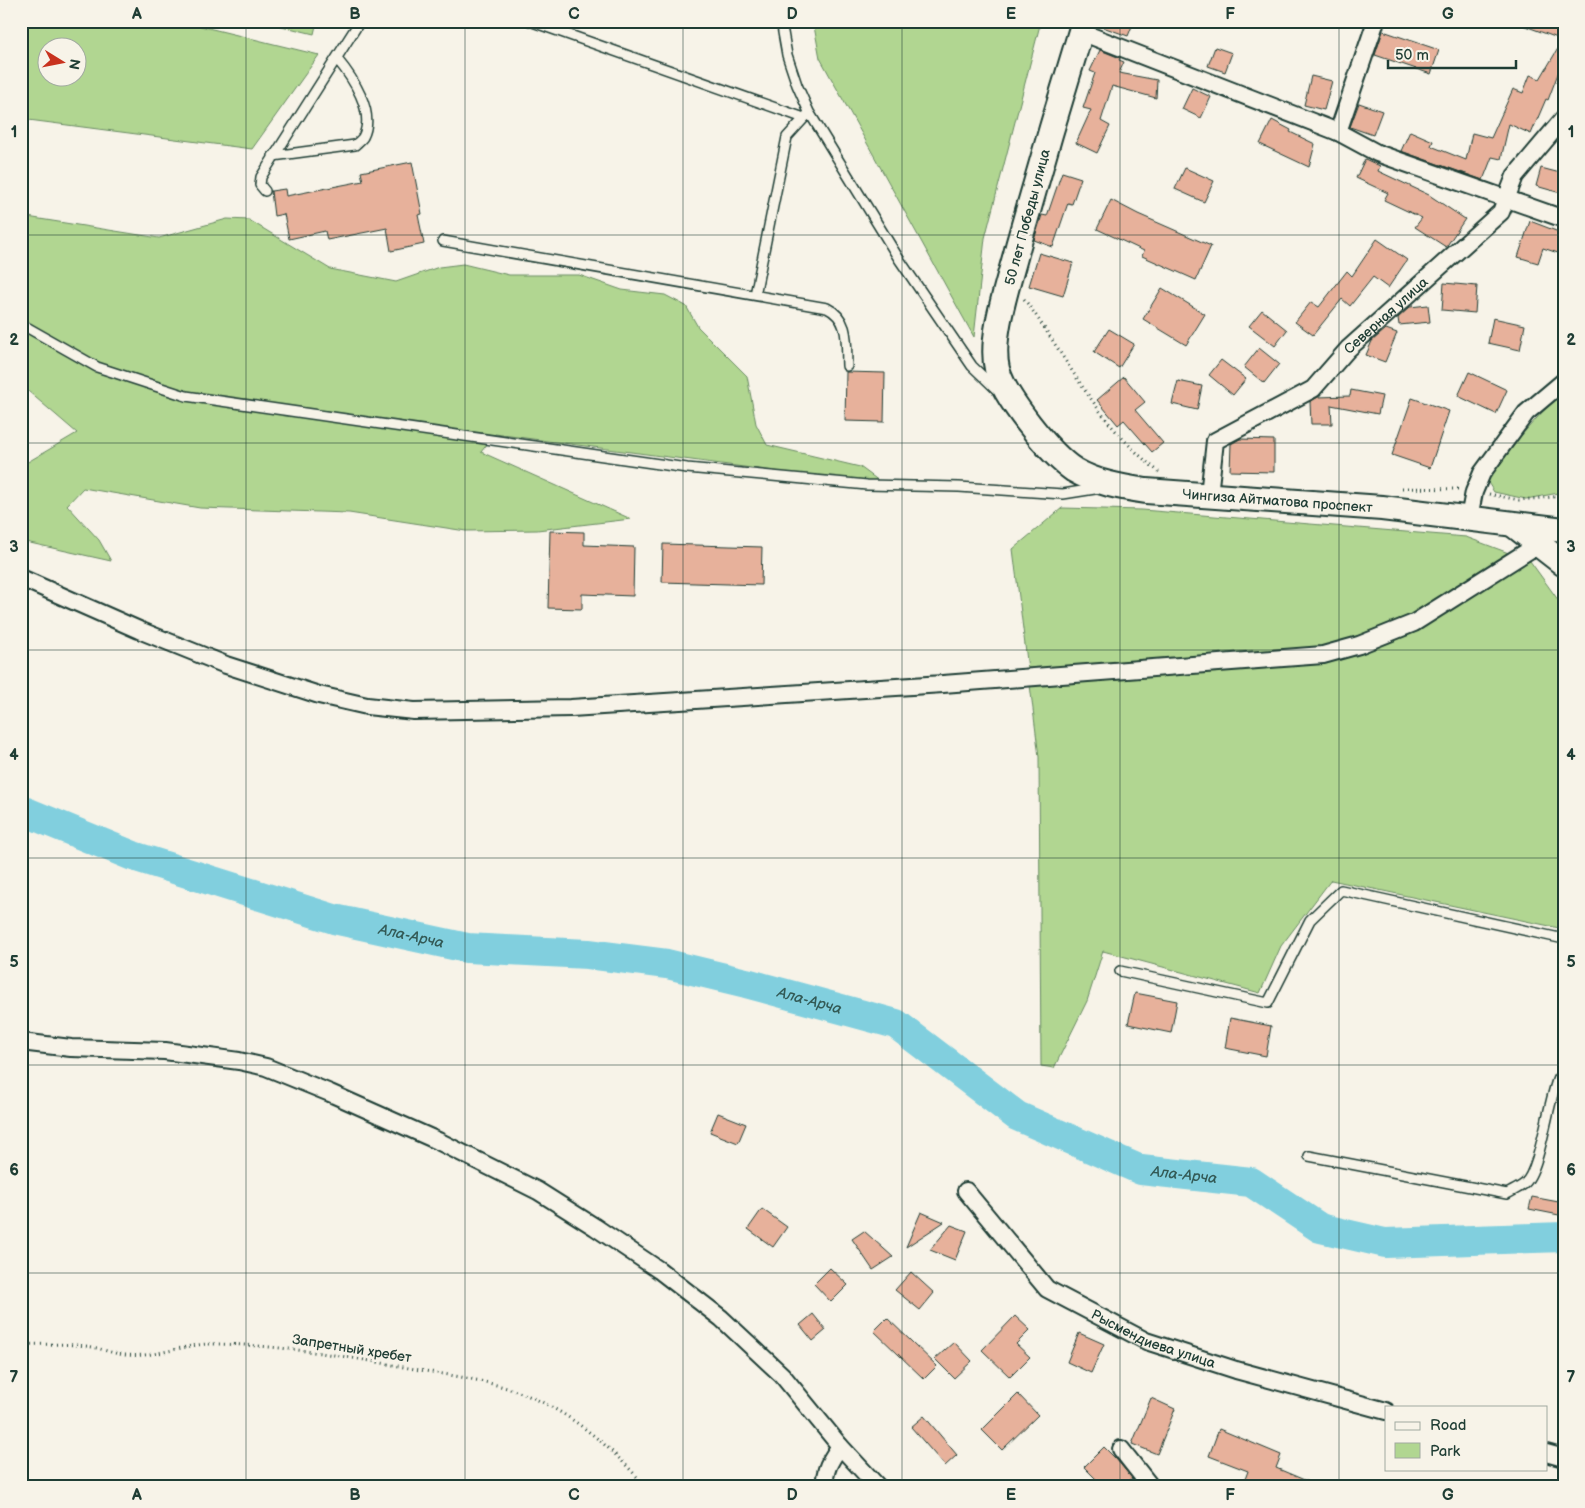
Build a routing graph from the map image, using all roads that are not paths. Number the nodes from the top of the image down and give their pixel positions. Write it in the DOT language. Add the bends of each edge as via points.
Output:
graph roads {
  1 [pos="360,21"];
  2 [pos="530,21"];
  3 [pos="780,21"];
  4 [pos="1376,21"];
  5 [pos="1082,27"];
  6 [pos="337,59"];
  7 [pos="807,115"];
  8 [pos="1564,118"];
  9 [pos="1338,132"];
  10 [pos="274,156"];
  11 [pos="265,191"];
  12 [pos="1507,198"];
  13 [pos="1564,219"];
  14 [pos="444,240"];
  15 [pos="755,295"];
  16 [pos="21,324"];
  17 [pos="847,366"];
  18 [pos="1564,381"];
  19 [pos="1020,412"];
  20 [pos="1115,486"];
  21 [pos="1209,495"];
  22 [pos="1469,518"];
  23 [pos="1513,525"];
  24 [pos="1564,530"];
  25 [pos="1539,544"];
  26 [pos="1564,564"];
  27 [pos="21,578"];
  28 [pos="1564,939"];
  29 [pos="1120,971"];
  30 [pos="21,1042"];
  31 [pos="1564,1077"];
  32 [pos="1310,1156"];
  33 [pos="966,1191"];
  34 [pos="1385,1411"];
  35 [pos="840,1446"];
  36 [pos="1121,1449"];
  37 [pos="1548,1454"];
  38 [pos="1564,1458"];
  39 [pos="824,1487"];
  40 [pos="878,1487"];
  41 [pos="1151,1487"];
  1 -- 6 [label="lane"];
  2 -- 7 [label="lane"];
  3 -- 7 [label="lane" via="786,55"];
  4 -- 9 [label="street"];
  5 -- 9 [label="street"];
  5 -- 19 [label="main road, 50 лет Победы улица" via="1040,166 998,326 997,368 1004,387"];
  6 -- 10 [label="lane"];
  6 -- 10 [label="lane" via="361,94 366,111 363,138 354,145"];
  7 -- 15 [label="lane" via="788,137"];
  7 -- 19 [label="lane" via="972,366"];
  8 -- 12 [label="street, Северная улица" via="1515,176"];
  9 -- 12 [label="street" via="1376,153"];
  10 -- 11 [label="lane" via="262,177 260,185"];
  12 -- 13 [label="street"];
  12 -- 21 [label="street, Северная улица" via="1501,212 1348,349 1313,389 1215,441"];
  14 -- 15 [label="lane"];
  15 -- 17 [label="lane" via="837,312 844,324"];
  16 -- 20 [label="lane" via="97,367 186,396 687,468 868,485 1063,494"];
  18 -- 22 [label="street" via="1526,413 1482,473"];
  19 -- 20 [label="main road, Чингиза Айтматова проспект" via="1074,470"];
  20 -- 21 [label="main road, Чингиза Айтматова проспект"];
  21 -- 22 [label="main road, Чингиза Айтматова проспект"];
  22 -- 23 [label="main road, Чингиза Айтматова проспект"];
  23 -- 24 [label="main road, Чингиза Айтматова проспект"];
  23 -- 25 [label="main road"];
  25 -- 26 [label="main road"];
  25 -- 27 [label="street" via="1414,623 1359,645 1323,655 571,708 414,711 367,706 320,695 226,665"];
  28 -- 29 [label="lane" via="1341,890 1310,920 1268,1003"];
  30 -- 35 [label="street" via="71,1048 165,1051 266,1067 499,1171 595,1227 659,1270 721,1318 782,1376"];
  31 -- 32 [label="lane" via="1558,1078 1552,1092 1534,1170 1525,1184 1507,1194"];
  33 -- 34 [label="street, Рысмендиева улица" via="1047,1289 1146,1341 1236,1370"];
  35 -- 39 [label="street" via="825,1472"];
  35 -- 40 [label="street"];
  36 -- 41 [label="street"];
  37 -- 38 [label="street"];
}
